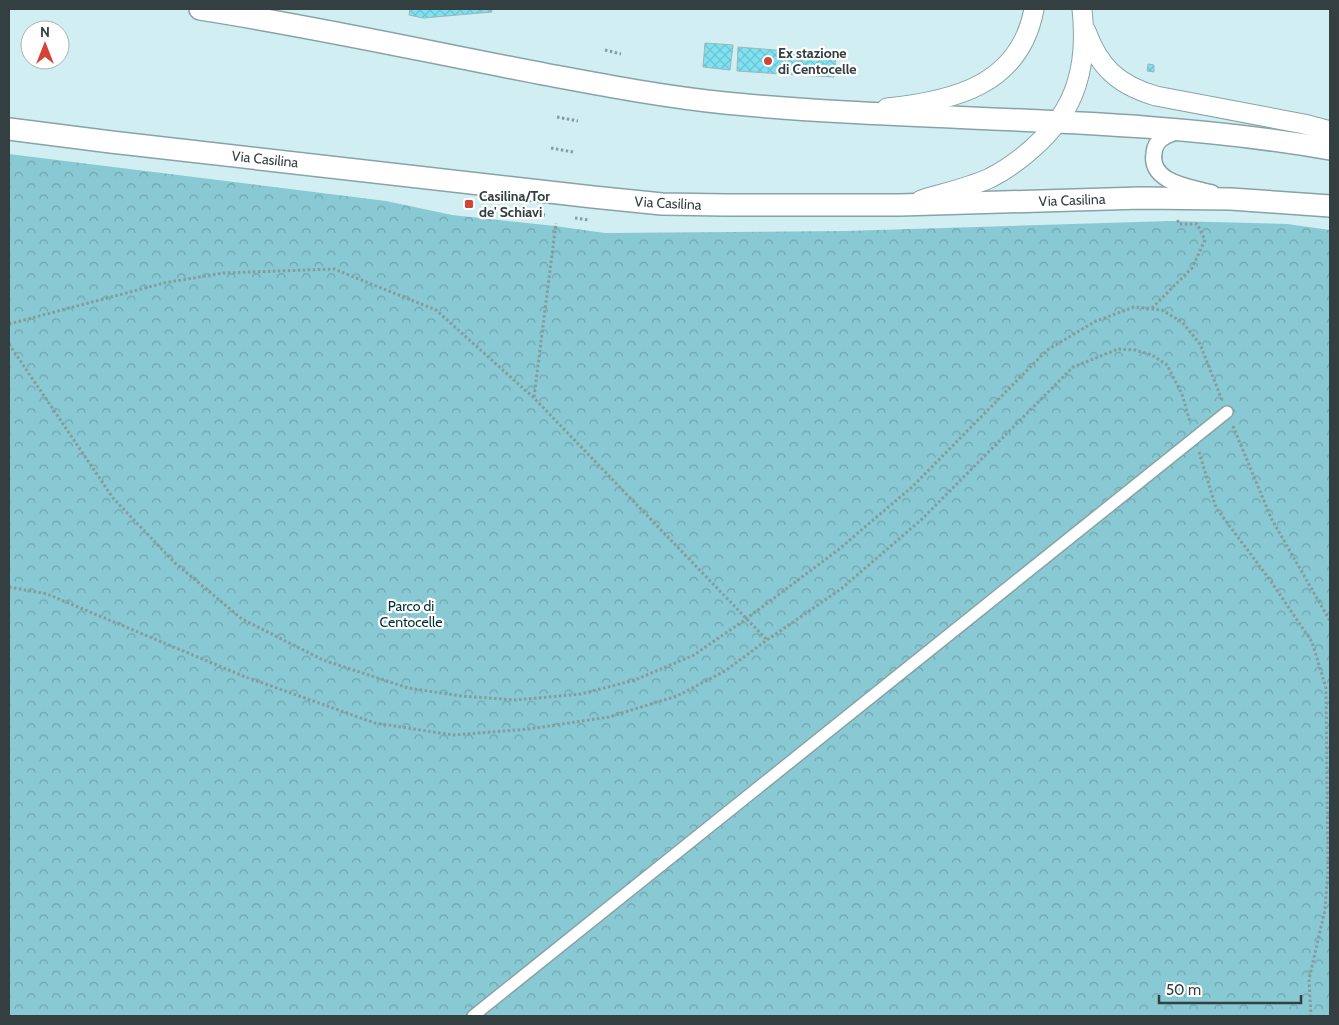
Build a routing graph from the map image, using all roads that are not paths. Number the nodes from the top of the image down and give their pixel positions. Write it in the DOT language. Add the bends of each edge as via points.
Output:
graph roads {
  1 [pos="200,9"];
  2 [pos="1034,9"];
  3 [pos="1082,12"];
  4 [pos="835,111"];
  5 [pos="1058,123"];
  6 [pos="9,129"];
  7 [pos="1185,129"];
  8 [pos="1330,131"];
  9 [pos="1330,149"];
  10 [pos="1231,199"];
  11 [pos="900,205"];
  12 [pos="1330,206"];
  13 [pos="1227,412"];
  14 [pos="473,1016"];
  1 -- 4 [label="main road" via="649,93 746,105"];
  2 -- 4 [label="street" via="1028,34 1019,51 985,83 926,102"];
  3 -- 5 [label="street" via="1084,48 1079,78"];
  3 -- 8 [label="street" via="1088,36 1100,60 1116,78 1134,89"];
  4 -- 5 [label="main road"];
  5 -- 7 [label="main road"];
  5 -- 11 [label="street" via="1025,156 995,175 963,188"];
  6 -- 11 [label="main road, Via Casilina" via="653,203"];
  7 -- 9 [label="main road"];
  7 -- 10 [label="street" via="1165,136 1157,144 1153,154 1160,175 1172,182"];
  10 -- 11 [label="main road, Via Casilina" via="1118,198"];
  10 -- 12 [label="main road, Via Casilina"];
  13 -- 14 [label="street"];
}
